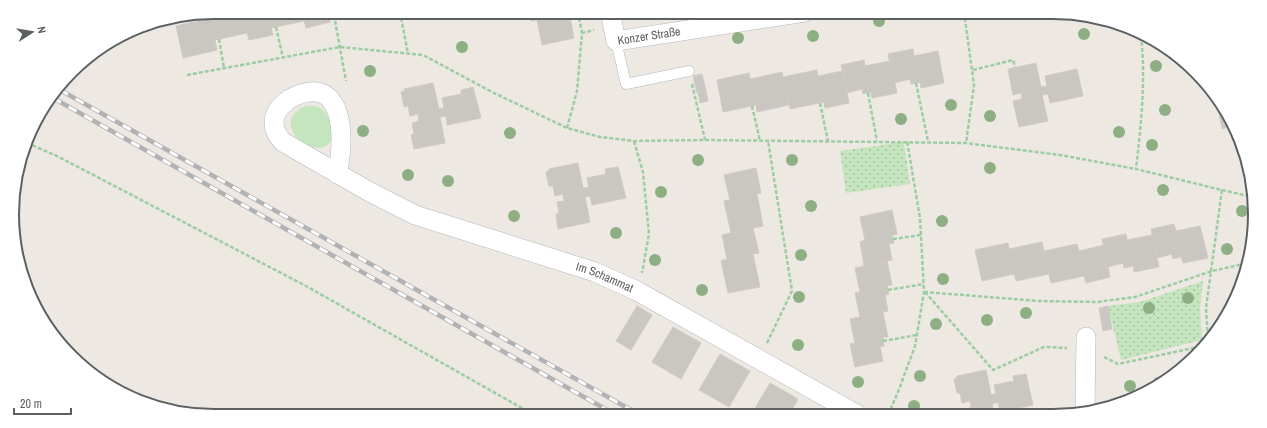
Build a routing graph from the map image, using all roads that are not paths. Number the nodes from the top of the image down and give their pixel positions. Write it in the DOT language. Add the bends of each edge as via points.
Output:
graph roads {
  1 [pos="709,19"];
  2 [pos="613,26"];
  3 [pos="689,71"];
  4 [pos="337,174"];
  5 [pos="1086,343"];
  6 [pos="1085,406"];
  7 [pos="848,409"];
  1 -- 2 [label="street, Konzer Straße"];
  2 -- 3 [label="lane" via="626,84"];
  4 -- 7 [label="street, Im Schammat" via="415,215 595,272 637,291"];
  5 -- 6 [label="street"];
}
